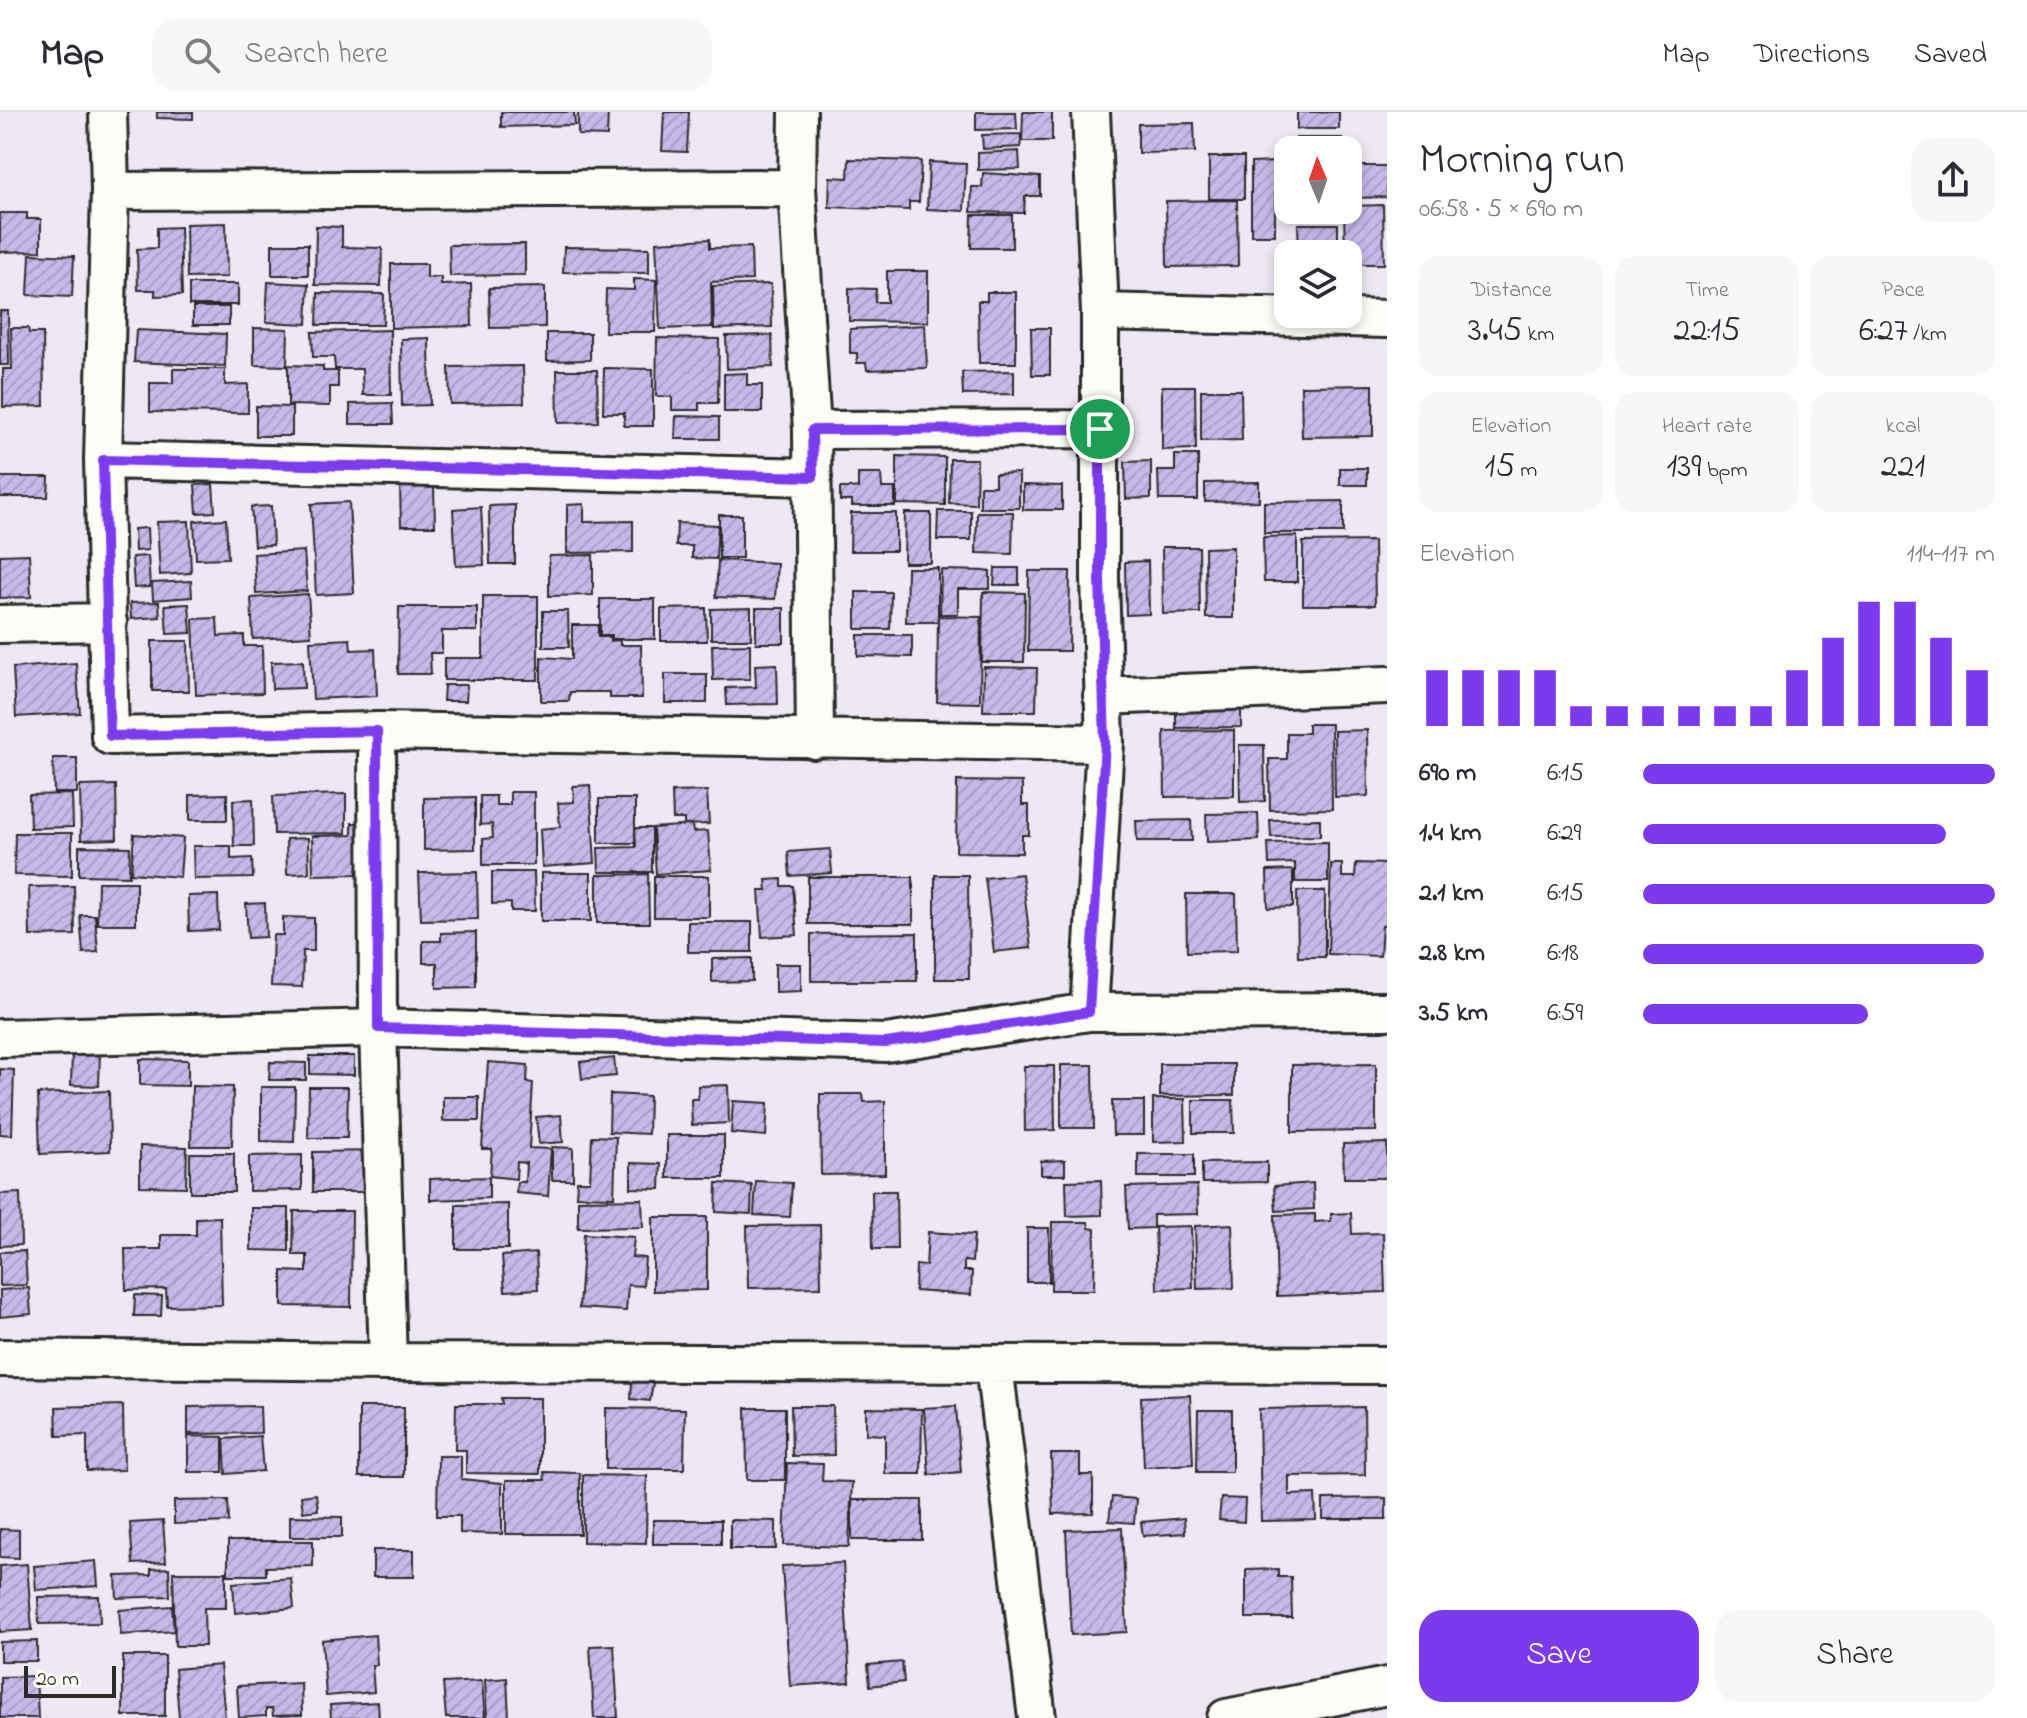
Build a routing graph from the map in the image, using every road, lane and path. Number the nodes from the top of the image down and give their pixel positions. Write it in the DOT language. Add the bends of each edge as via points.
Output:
graph roads {
  1 [pos="108,112"];
  2 [pos="798,112"];
  3 [pos="1091,112"];
  4 [pos="797,188"];
  5 [pos="110,191"];
  6 [pos="1100,312"];
  7 [pos="1387,319"];
  8 [pos="1100,429"];
  9 [pos="812,430"];
  10 [pos="103,460"];
  11 [pos="813,477"];
  12 [pos="108,622"];
  13 [pos="0,624"];
  14 [pos="1387,685"];
  15 [pos="1102,696"];
  16 [pos="377,731"];
  17 [pos="815,740"];
  18 [pos="1105,743"];
  19 [pos="1387,1011"];
  20 [pos="1089,1012"];
  21 [pos="378,1028"];
  22 [pos="0,1038"];
  23 [pos="0,1358"];
  24 [pos="388,1362"];
  25 [pos="994,1365"];
  26 [pos="1387,1365"];
  27 [pos="1387,1686"];
  28 [pos="1037,1718"];
  29 [pos="1226,1718"];
  1 -- 5 [label="street"];
  2 -- 4 [label="street"];
  3 -- 6 [label="street"];
  4 -- 5 [label="street"];
  4 -- 9 [label="street"];
  5 -- 10 [label="street"];
  6 -- 7 [label="street"];
  6 -- 8 [label="street"];
  8 -- 9 [label="street"];
  8 -- 15 [label="street"];
  9 -- 11 [label="street"];
  10 -- 11 [label="street"];
  10 -- 12 [label="street"];
  11 -- 17 [label="street"];
  12 -- 13 [label="street"];
  12 -- 16 [label="street" via="110,736"];
  14 -- 15 [label="street"];
  15 -- 18 [label="street"];
  16 -- 17 [label="street"];
  16 -- 21 [label="street"];
  17 -- 18 [label="street"];
  18 -- 20 [label="street"];
  19 -- 20 [label="street"];
  20 -- 21 [label="street" via="886,1043"];
  21 -- 22 [label="street"];
  21 -- 24 [label="street"];
  23 -- 24 [label="street"];
  24 -- 25 [label="street"];
  25 -- 26 [label="street"];
  25 -- 28 [label="street"];
  27 -- 29 [label="street"];
}
